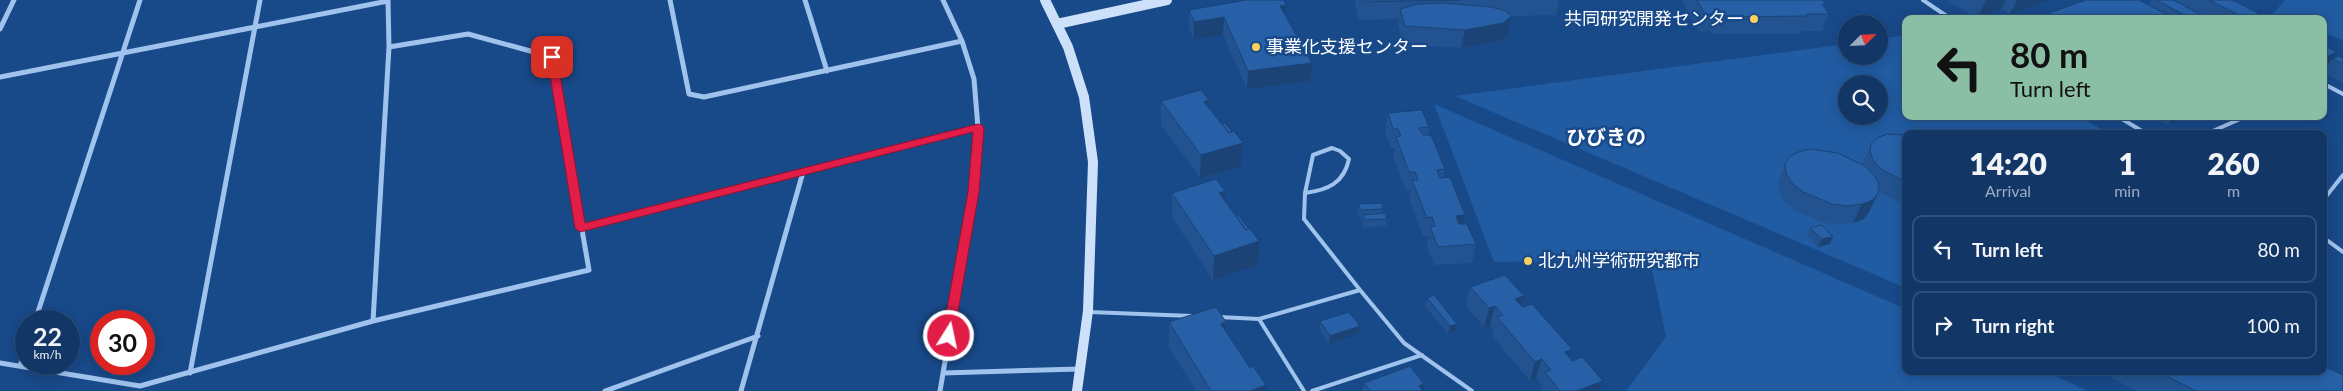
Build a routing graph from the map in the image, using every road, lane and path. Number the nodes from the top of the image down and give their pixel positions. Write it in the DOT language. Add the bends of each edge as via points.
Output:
graph roads {
  1 [pos="14,0"];
  2 [pos="140,0"];
  3 [pos="260,0"];
  4 [pos="388,0"];
  5 [pos="670,0"];
  6 [pos="805,0"];
  7 [pos="943,0"];
  8 [pos="1045,0"];
  9 [pos="1167,0"];
  10 [pos="1924,0"];
  11 [pos="1946,15"];
  12 [pos="1057,24"];
  13 [pos="254,27"];
  14 [pos="0,30"];
  15 [pos="962,41"];
  16 [pos="388,47"];
  17 [pos="122,53"];
  18 [pos="828,71"];
  19 [pos="0,77"];
  20 [pos="2327,86"];
  21 [pos="2343,94"];
  22 [pos="2124,120"];
  23 [pos="2238,120"];
  24 [pos="978,128"];
  25 [pos="2140,130"];
  26 [pos="2215,130"];
  27 [pos="803,172"];
  28 [pos="2343,175"];
  29 [pos="1305,193"];
  30 [pos="2327,196"];
  31 [pos="580,228"];
  32 [pos="2327,240"];
  33 [pos="2343,252"];
  34 [pos="1360,290"];
  35 [pos="39,310"];
  36 [pos="1088,312"];
  37 [pos="1201,316"];
  38 [pos="1211,317"];
  39 [pos="1260,319"];
  40 [pos="373,321"];
  41 [pos="758,336"];
  42 [pos="1422,355"];
  43 [pos="0,363"];
  44 [pos="15,365"];
  45 [pos="1079,368"];
  46 [pos="190,373"];
  47 [pos="943,373"];
  48 [pos="74,375"];
  49 [pos="605,391"];
  50 [pos="741,391"];
  51 [pos="940,391"];
  52 [pos="1077,391"];
  53 [pos="1304,391"];
  54 [pos="1312,391"];
  55 [pos="1472,391"];
  1 -- 14 [label="street"];
  2 -- 17 [label="street"];
  3 -- 13 [label="street"];
  4 -- 13 [label="street"];
  4 -- 16 [label="street"];
  5 -- 18 [label="street" via="689,94 704,97"];
  6 -- 18 [label="street"];
  7 -- 15 [label="street"];
  8 -- 12 [label="street"];
  9 -- 12 [label="street"];
  10 -- 11 [label="lane"];
  12 -- 36 [label="street" via="1084,97 1093,162"];
  13 -- 17 [label="street"];
  13 -- 46 [label="street"];
  15 -- 18 [label="street"];
  15 -- 24 [label="street" via="974,79"];
  16 -- 31 [label="street" via="468,34 552,57"];
  16 -- 40 [label="street"];
  17 -- 19 [label="street"];
  17 -- 35 [label="street"];
  20 -- 21 [label="lane"];
  22 -- 25 [label="lane"];
  23 -- 26 [label="lane"];
  24 -- 27 [label="street"];
  24 -- 47 [label="street" via="974,192"];
  27 -- 31 [label="street"];
  27 -- 41 [label="street"];
  28 -- 30 [label="lane"];
  29 -- 29 [label="lane" via="1313,155 1326,148 1340,150 1349,159 1347,173 1337,182 1325,190"];
  29 -- 34 [label="lane" via="1304,219"];
  31 -- 40 [label="street" via="589,270"];
  32 -- 33 [label="lane"];
  34 -- 39 [label="lane"];
  34 -- 42 [label="lane" via="1404,343"];
  36 -- 37 [label="lane"];
  36 -- 45 [label="street"];
  38 -- 39 [label="lane"];
  39 -- 53 [label="lane"];
  40 -- 46 [label="street"];
  41 -- 49 [label="street"];
  41 -- 50 [label="street"];
  42 -- 54 [label="lane"];
  42 -- 55 [label="lane"];
  43 -- 44 [label="street"];
  45 -- 47 [label="street"];
  45 -- 52 [label="street"];
  46 -- 48 [label="street" via="140,386"];
  47 -- 51 [label="street"];
}
